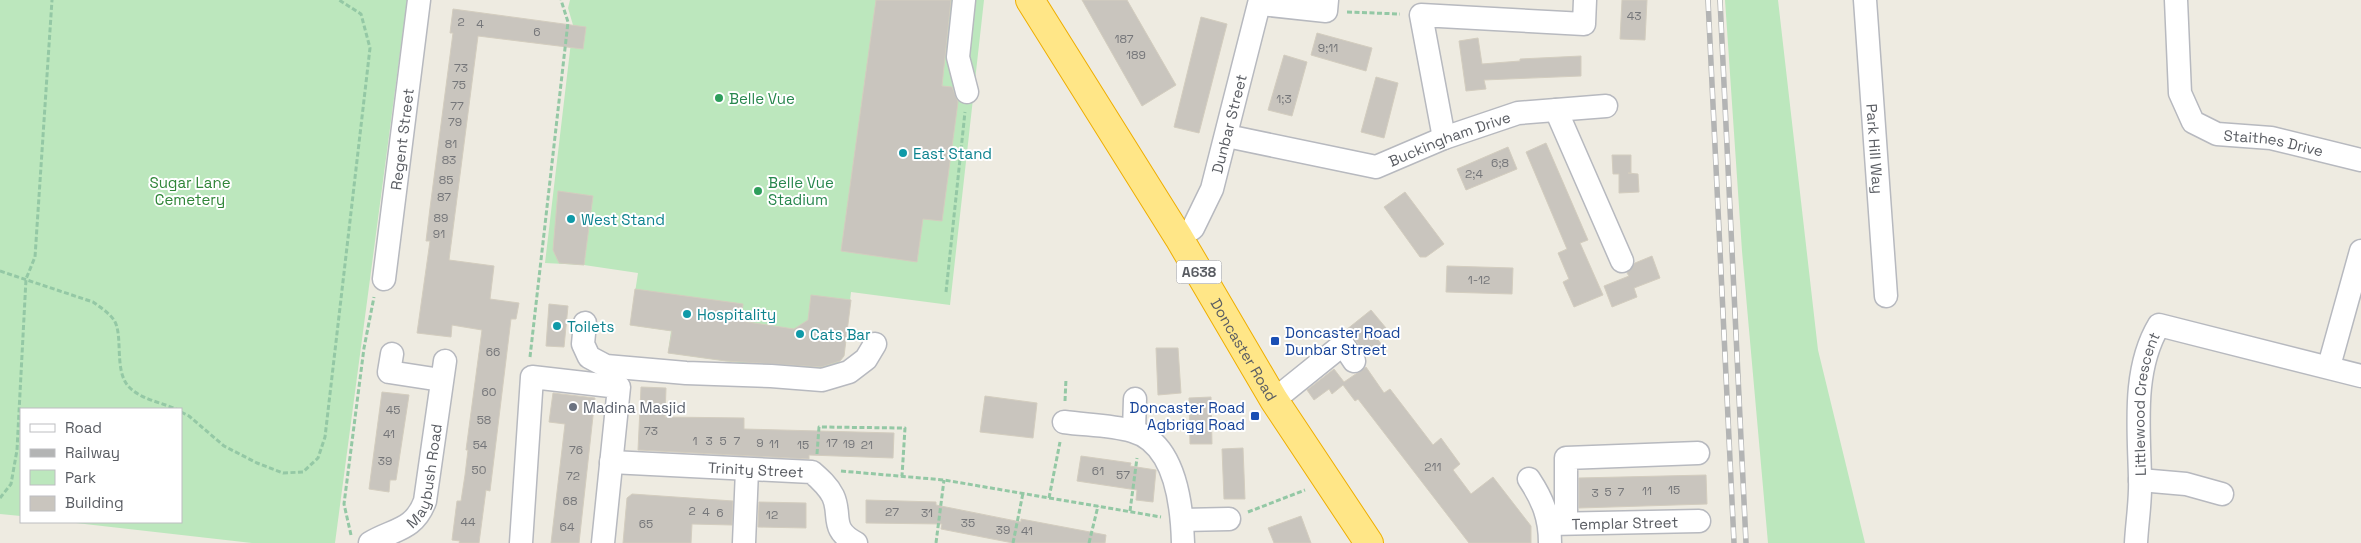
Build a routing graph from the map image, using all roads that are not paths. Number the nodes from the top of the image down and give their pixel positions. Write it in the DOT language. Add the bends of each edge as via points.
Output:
graph roads {
  1 [pos="419,0"];
  2 [pos="964,0"];
  3 [pos="1030,0"];
  4 [pos="1585,0"];
  5 [pos="1865,0"];
  6 [pos="2176,0"];
  7 [pos="1260,2"];
  8 [pos="1326,6"];
  9 [pos="1492,9"];
  10 [pos="967,92"];
  11 [pos="1606,106"];
  12 [pos="1556,110"];
  13 [pos="1227,136"];
  14 [pos="1444,138"];
  15 [pos="2361,160"];
  16 [pos="1179,238"];
  17 [pos="2361,251"];
  18 [pos="1622,261"];
  19 [pos="384,279"];
  20 [pos="1886,296"];
  21 [pos="585,323"];
  22 [pos="875,344"];
  23 [pos="392,354"];
  24 [pos="1354,361"];
  25 [pos="2329,366"];
  26 [pos="2361,376"];
  27 [pos="1135,399"];
  28 [pos="1274,400"];
  29 [pos="1064,422"];
  30 [pos="1137,433"];
  31 [pos="1698,453"];
  32 [pos="611,462"];
  33 [pos="747,470"];
  34 [pos="1529,479"];
  35 [pos="2140,480"];
  36 [pos="2222,494"];
  37 [pos="1229,519"];
  38 [pos="1182,520"];
  39 [pos="1699,521"];
  40 [pos="1555,530"];
  41 [pos="370,543"];
  42 [pos="521,543"];
  43 [pos="603,543"];
  44 [pos="744,543"];
  45 [pos="856,543"];
  46 [pos="1183,543"];
  47 [pos="1369,543"];
  48 [pos="2136,543"];
  1 -- 19 [label="street, Regent Street"];
  2 -- 10 [label="street" via="958,57"];
  3 -- 16 [label="highway, Doncaster Road / A638"];
  4 -- 9 [label="street" via="1584,24"];
  5 -- 20 [label="street, Park Hill Way"];
  6 -- 15 [label="street, Staithes Drive" via="2180,94 2194,122 2217,134 2271,138"];
  7 -- 8 [label="street"];
  7 -- 13 [label="street, Dunbar Street"];
  9 -- 14 [label="street" via="1421,15"];
  11 -- 12 [label="street, Buckingham Drive"];
  12 -- 14 [label="street, Buckingham Drive" via="1518,113"];
  12 -- 18 [label="street"];
  13 -- 14 [label="street, Buckingham Drive" via="1376,167"];
  13 -- 16 [label="street, Dunbar Street" via="1205,207 1193,228"];
  16 -- 28 [label="highway, Doncaster Road / A638"];
  17 -- 25 [label="street"];
  21 -- 22 [label="street" via="583,344 590,357 606,366 686,373 822,380 849,372 866,360"];
  23 -- 41 [label="street, Maybush Road" via="389,372 443,370 421,513 410,524"];
  24 -- 28 [label="street" via="1341,346"];
  25 -- 26 [label="street, Littlewood Crescent"];
  25 -- 35 [label="street, Littlewood Crescent" via="2159,325 2148,343 2138,409"];
  27 -- 30 [label="street"];
  28 -- 47 [label="highway, Doncaster Road / A638"];
  29 -- 30 [label="street"];
  30 -- 38 [label="street" via="1158,446 1167,460"];
  31 -- 40 [label="street" via="1566,458"];
  32 -- 33 [label="street, Trinity Street"];
  32 -- 42 [label="street" via="620,387 532,377"];
  32 -- 43 [label="street"];
  33 -- 44 [label="street"];
  33 -- 45 [label="street, Trinity Street" via="814,470 834,498 836,522 848,539"];
  34 -- 40 [label="street"];
  35 -- 36 [label="street" via="2186,484"];
  35 -- 48 [label="street, Littlewood Crescent"];
  37 -- 38 [label="street"];
  38 -- 46 [label="street"];
  39 -- 40 [label="street, Templar Street"];
}
